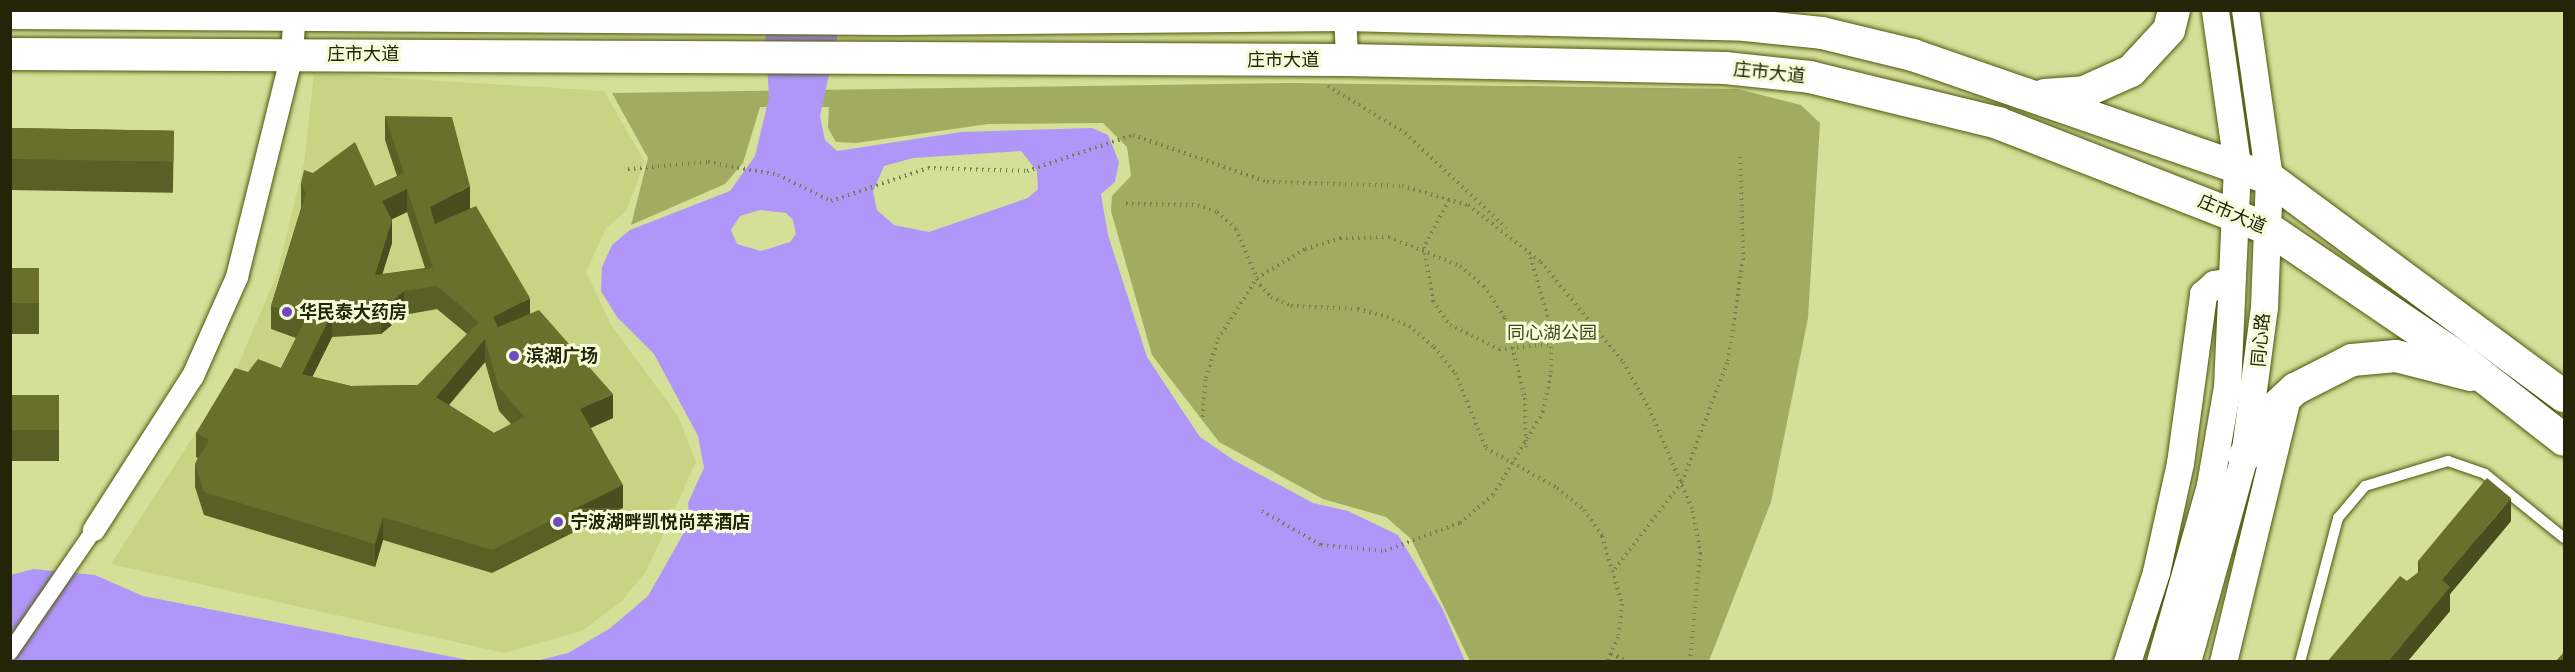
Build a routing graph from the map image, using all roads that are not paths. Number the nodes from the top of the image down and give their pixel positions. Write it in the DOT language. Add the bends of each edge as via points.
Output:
graph roads {
  1 [pos="2174,10"];
  2 [pos="2215,10"];
  3 [pos="2245,10"];
  4 [pos="295,13"];
  5 [pos="1346,13"];
  6 [pos="10,14"];
  7 [pos="10,54"];
  8 [pos="292,54"];
  9 [pos="1347,60"];
  10 [pos="2034,96"];
  11 [pos="2237,165"];
  12 [pos="2269,178"];
  13 [pos="2233,212"];
  14 [pos="2269,229"];
  15 [pos="2231,281"];
  16 [pos="2486,379"];
  17 [pos="2288,395"];
  18 [pos="2565,396"];
  19 [pos="2565,440"];
  20 [pos="2244,457"];
  21 [pos="94,530"];
  22 [pos="2565,538"];
  23 [pos="10,652"];
  24 [pos="2127,662"];
  25 [pos="2160,662"];
  26 [pos="2187,662"];
  27 [pos="2223,662"];
  28 [pos="2300,662"];
  1 -- 10 [label="main road" via="2169,30 2131,71 2084,92"];
  2 -- 11 [label="street, 同心路"];
  3 -- 12 [label="street, 同心路"];
  4 -- 5 [label="main road" via="895,19"];
  4 -- 6 [label="main road"];
  4 -- 8 [label="street"];
  5 -- 9 [label="street"];
  5 -- 10 [label="main road" via="1745,24 1822,33 1913,55"];
  7 -- 8 [label="main road, 庄市大道"];
  8 -- 9 [label="main road, 庄市大道"];
  8 -- 21 [label="street" via="237,277 193,376"];
  9 -- 13 [label="main road, 庄市大道" via="1725,68 1810,77 1998,123"];
  10 -- 11 [label="main road"];
  11 -- 12 [label="main road"];
  11 -- 13 [label="street, 同心路"];
  12 -- 14 [label="street, 同心路"];
  12 -- 18 [label="main road"];
  13 -- 14 [label="main road, 庄市大道"];
  13 -- 15 [label="street, 同心路"];
  14 -- 16 [label="main road, 庄市大道"];
  14 -- 20 [label="street, 同心路" via="2258,374"];
  15 -- 24 [label="street" via="2214,285 2203,294 2180,463 2156,572"];
  15 -- 25 [label="street, 同心路" via="2227,387 2210,485"];
  16 -- 17 [label="main road" via="2396,356 2352,360 2322,371"];
  16 -- 19 [label="main road, 庄市大道"];
  17 -- 20 [label="main road" via="2266,416"];
  17 -- 27 [label="street" via="2277,421"];
  20 -- 26 [label="street, 同心路"];
  21 -- 23 [label="street"];
  22 -- 28 [label="lane" via="2485,474 2448,461 2365,486 2338,518"];
}
